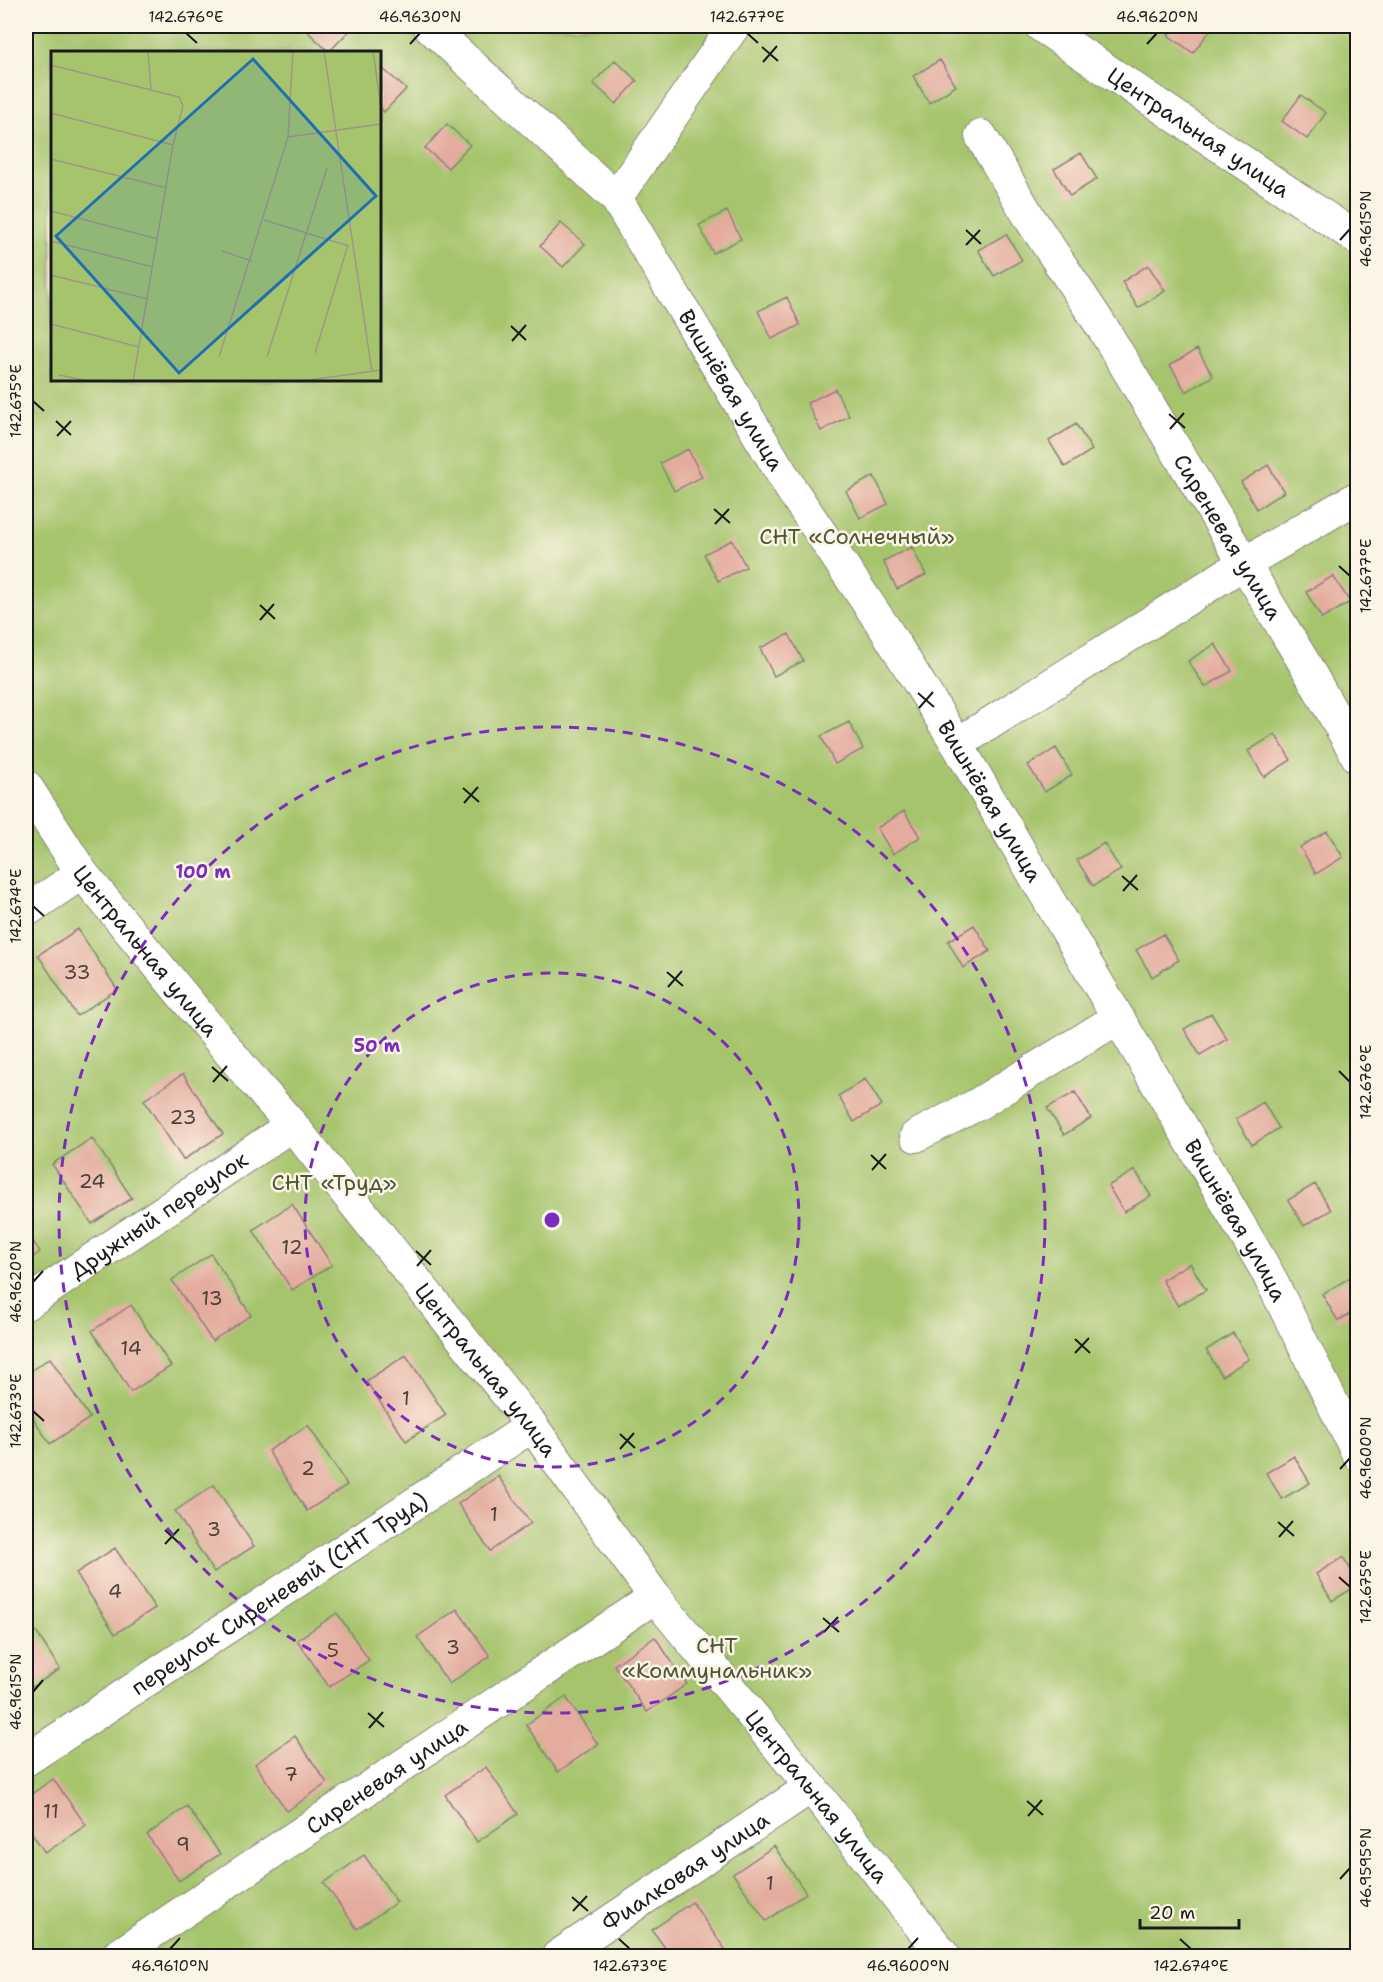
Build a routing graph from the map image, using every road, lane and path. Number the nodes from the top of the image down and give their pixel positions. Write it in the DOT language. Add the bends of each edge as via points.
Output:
graph roads {
  1 [pos="429,26"];
  2 [pos="734,26"];
  3 [pos="1041,26"];
  4 [pos="981,136"];
  5 [pos="616,198"];
  6 [pos="1358,239"];
  7 [pos="1358,497"];
  8 [pos="1243,564"];
  9 [pos="957,744"];
  10 [pos="1358,758"];
  11 [pos="26,786"];
  12 [pos="82,873"];
  13 [pos="26,911"];
  14 [pos="1118,1018"];
  15 [pos="292,1125"];
  16 [pos="916,1136"];
  17 [pos="26,1304"];
  18 [pos="531,1426"];
  19 [pos="1358,1454"];
  20 [pos="656,1597"];
  21 [pos="26,1760"];
  22 [pos="811,1787"];
  23 [pos="117,1956"];
  24 [pos="558,1956"];
  25 [pos="944,1956"];
  1 -- 5 [label="street, Вишнёвая улица"];
  2 -- 5 [label="street"];
  3 -- 6 [label="street, Центральная улица"];
  4 -- 8 [label="street, Сиреневая улица" via="1104,330"];
  5 -- 9 [label="street, Вишнёвая улица" via="791,489"];
  7 -- 8 [label="street"];
  8 -- 9 [label="street"];
  8 -- 10 [label="street, Сиреневая улица"];
  9 -- 14 [label="street, Вишнёвая улица"];
  11 -- 12 [label="street, Центральная улица"];
  12 -- 13 [label="street"];
  12 -- 15 [label="street, Центральная улица"];
  14 -- 16 [label="street" via="978,1104"];
  14 -- 19 [label="street, Вишнёвая улица" via="1266,1270"];
  15 -- 17 [label="street, Дружный переулок"];
  15 -- 18 [label="street, Центральная улица"];
  18 -- 20 [label="street, Центральная улица"];
  18 -- 21 [label="street, переулок Сиреневый (СНТ Труд)"];
  20 -- 22 [label="street, Центральная улица"];
  20 -- 23 [label="street, Сиреневая улица"];
  22 -- 24 [label="street, Фиалковая улица"];
  22 -- 25 [label="street, Центральная улица"];
}
